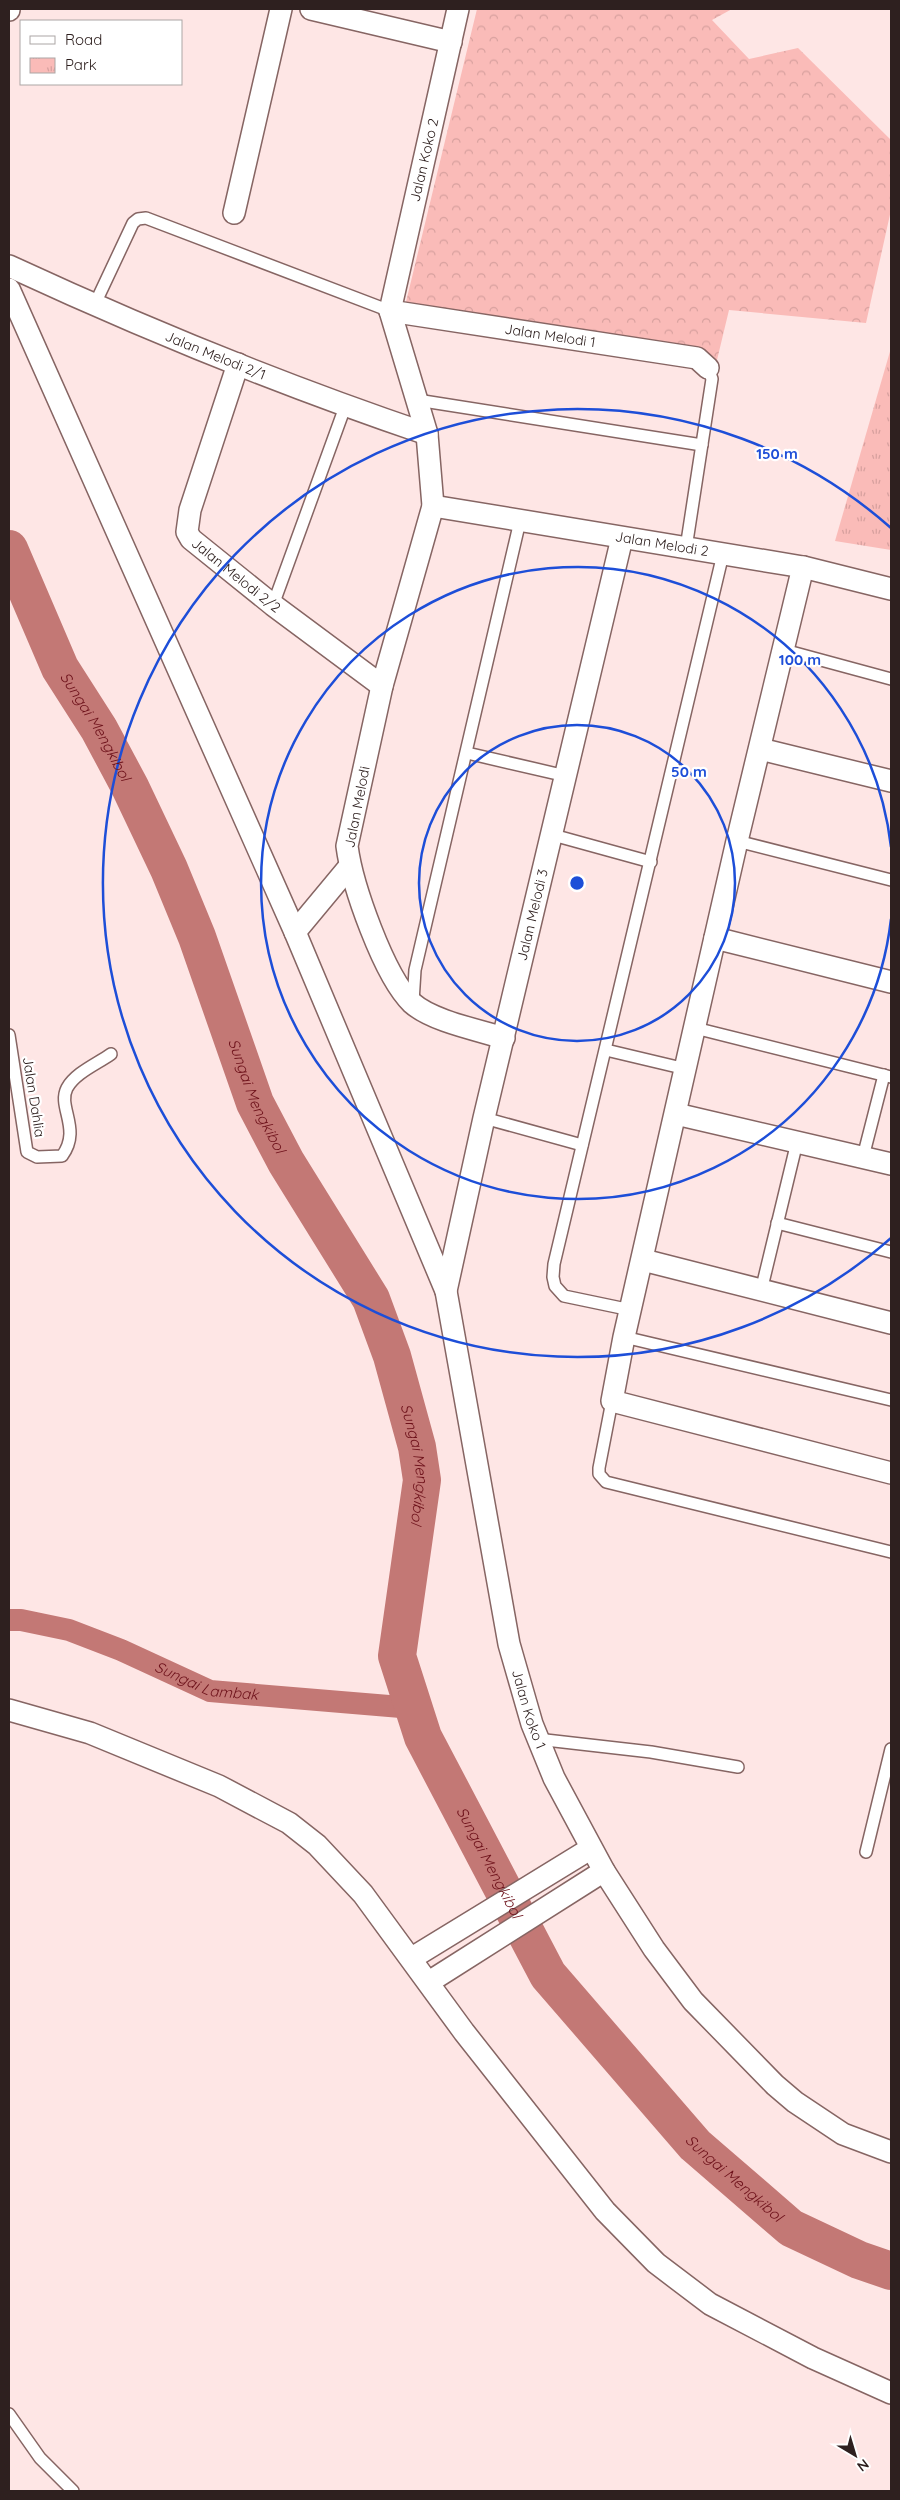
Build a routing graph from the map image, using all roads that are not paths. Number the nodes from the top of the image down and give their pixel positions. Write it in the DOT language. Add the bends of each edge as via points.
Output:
graph roads {
  1 [pos="281,9"];
  2 [pos="311,9"];
  3 [pos="458,9"];
  4 [pos="451,42"];
  5 [pos="234,213"];
  6 [pos="9,266"];
  7 [pos="9,289"];
  8 [pos="94,306"];
  9 [pos="390,310"];
  10 [pos="238,364"];
  11 [pos="708,368"];
  12 [pos="417,400"];
  13 [pos="346,407"];
  14 [pos="427,434"];
  15 [pos="702,445"];
  16 [pos="433,506"];
  17 [pos="520,521"];
  18 [pos="622,538"];
  19 [pos="686,548"];
  20 [pos="723,554"];
  21 [pos="803,567"];
  22 [pos="891,589"];
  23 [pos="273,605"];
  24 [pos="784,650"];
  25 [pos="891,678"];
  26 [pos="382,686"];
  27 [pos="760,750"];
  28 [pos="467,753"];
  29 [pos="566,776"];
  30 [pos="891,782"];
  31 [pos="553,834"];
  32 [pos="737,841"];
  33 [pos="651,862"];
  34 [pos="350,867"];
  35 [pos="891,880"];
  36 [pos="295,932"];
  37 [pos="715,938"];
  38 [pos="891,982"];
  39 [pos="413,1004"];
  40 [pos="695,1028"];
  41 [pos="9,1035"];
  42 [pos="504,1038"];
  43 [pos="606,1050"];
  44 [pos="111,1054"];
  45 [pos="686,1069"];
  46 [pos="888,1076"];
  47 [pos="676,1114"];
  48 [pos="484,1118"];
  49 [pos="797,1142"];
  50 [pos="582,1145"];
  51 [pos="863,1157"];
  52 [pos="891,1164"];
  53 [pos="777,1223"];
  54 [pos="891,1252"];
  55 [pos="643,1260"];
  56 [pos="446,1291"];
  57 [pos="761,1291"];
  58 [pos="631,1310"];
  59 [pos="891,1323"];
  60 [pos="624,1337"];
  61 [pos="891,1400"];
  62 [pos="612,1401"];
  63 [pos="891,1473"];
  64 [pos="891,1552"];
  65 [pos="9,1710"];
  66 [pos="537,1739"];
  67 [pos="891,1749"];
  68 [pos="738,1767"];
  69 [pos="590,1849"];
  70 [pos="866,1852"];
  71 [pos="604,1871"];
  72 [pos="412,1958"];
  73 [pos="428,1982"];
  74 [pos="891,2152"];
  75 [pos="891,2393"];
  76 [pos="9,2414"];
  77 [pos="73,2491"];
  1 -- 5 [label="street"];
  2 -- 4 [label="street"];
  3 -- 4 [label="street, Jalan Koko 2"];
  4 -- 9 [label="street, Jalan Koko 2"];
  6 -- 8 [label="street, Jalan Melodi 2/1"];
  7 -- 36 [label="street"];
  8 -- 9 [label="lane" via="133,223 146,218"];
  8 -- 10 [label="street, Jalan Melodi 2/1"];
  9 -- 11 [label="street, Jalan Melodi 1" via="697,358"];
  9 -- 12 [label="street"];
  10 -- 13 [label="street, Jalan Melodi 2/1"];
  10 -- 23 [label="street, Jalan Melodi 2/2" via="190,510 187,532 208,554"];
  11 -- 15 [label="lane" via="712,378"];
  12 -- 14 [label="street"];
  12 -- 15 [label="lane"];
  13 -- 14 [label="street, Jalan Melodi 2/1"];
  13 -- 23 [label="lane"];
  14 -- 16 [label="street"];
  15 -- 19 [label="lane"];
  16 -- 17 [label="street, Jalan Melodi 2"];
  16 -- 26 [label="street, Jalan Melodi"];
  17 -- 18 [label="street, Jalan Melodi 2"];
  17 -- 28 [label="lane"];
  18 -- 19 [label="street, Jalan Melodi 2"];
  18 -- 29 [label="street, Jalan Melodi 3"];
  19 -- 20 [label="street, Jalan Melodi 2"];
  20 -- 21 [label="street, Jalan Melodi 2"];
  20 -- 33 [label="lane"];
  21 -- 22 [label="street, Jalan Melodi 2"];
  21 -- 24 [label="street"];
  23 -- 26 [label="street, Jalan Melodi 2/2"];
  24 -- 25 [label="lane"];
  24 -- 27 [label="street"];
  26 -- 34 [label="street, Jalan Melodi" via="347,846"];
  27 -- 30 [label="street"];
  27 -- 32 [label="street"];
  28 -- 29 [label="lane"];
  28 -- 39 [label="lane" via="415,970"];
  29 -- 31 [label="street, Jalan Melodi 3"];
  31 -- 33 [label="lane"];
  31 -- 42 [label="street, Jalan Melodi 3"];
  32 -- 35 [label="lane"];
  32 -- 37 [label="street"];
  33 -- 43 [label="lane"];
  34 -- 36 [label="street"];
  34 -- 39 [label="street, Jalan Melodi" via="392,976"];
  36 -- 56 [label="street"];
  37 -- 38 [label="street"];
  37 -- 40 [label="street"];
  39 -- 42 [label="street, Jalan Melodi" via="429,1014"];
  40 -- 45 [label="street"];
  40 -- 46 [label="lane"];
  41 -- 44 [label="lane, Jalan Dahlia" via="27,1152 37,1157 62,1156 69,1146 71,1124 66,1089 76,1077"];
  42 -- 48 [label="street, Jalan Melodi 3"];
  43 -- 45 [label="lane"];
  43 -- 50 [label="lane"];
  45 -- 47 [label="street"];
  46 -- 51 [label="lane"];
  47 -- 49 [label="street"];
  47 -- 55 [label="street"];
  48 -- 50 [label="lane"];
  48 -- 56 [label="street, Jalan Melodi 3"];
  49 -- 51 [label="street"];
  49 -- 53 [label="lane"];
  50 -- 58 [label="lane" via="552,1277 564,1296"];
  51 -- 52 [label="street"];
  53 -- 54 [label="lane"];
  53 -- 57 [label="lane"];
  55 -- 57 [label="street"];
  55 -- 58 [label="street"];
  56 -- 66 [label="street, Jalan Koko 1" via="509,1644"];
  57 -- 59 [label="street"];
  58 -- 60 [label="street"];
  60 -- 61 [label="lane"];
  60 -- 62 [label="street"];
  62 -- 63 [label="street"];
  62 -- 64 [label="lane" via="599,1468 599,1474 606,1482"];
  65 -- 72 [label="street" via="90,1733 219,1786 289,1823 317,1845 363,1894"];
  66 -- 68 [label="lane" via="651,1752"];
  66 -- 69 [label="street, Jalan Koko 1"];
  67 -- 70 [label="lane"];
  69 -- 71 [label="street, Jalan Koko 1"];
  69 -- 72 [label="street"];
  71 -- 73 [label="street"];
  71 -- 74 [label="street, Jalan Koko 1" via="693,2002 775,2085 843,2134"];
  72 -- 73 [label="street"];
  73 -- 75 [label="street" via="605,2211 656,2263 710,2304 813,2358"];
  76 -- 77 [label="lane" via="40,2458"];
}
